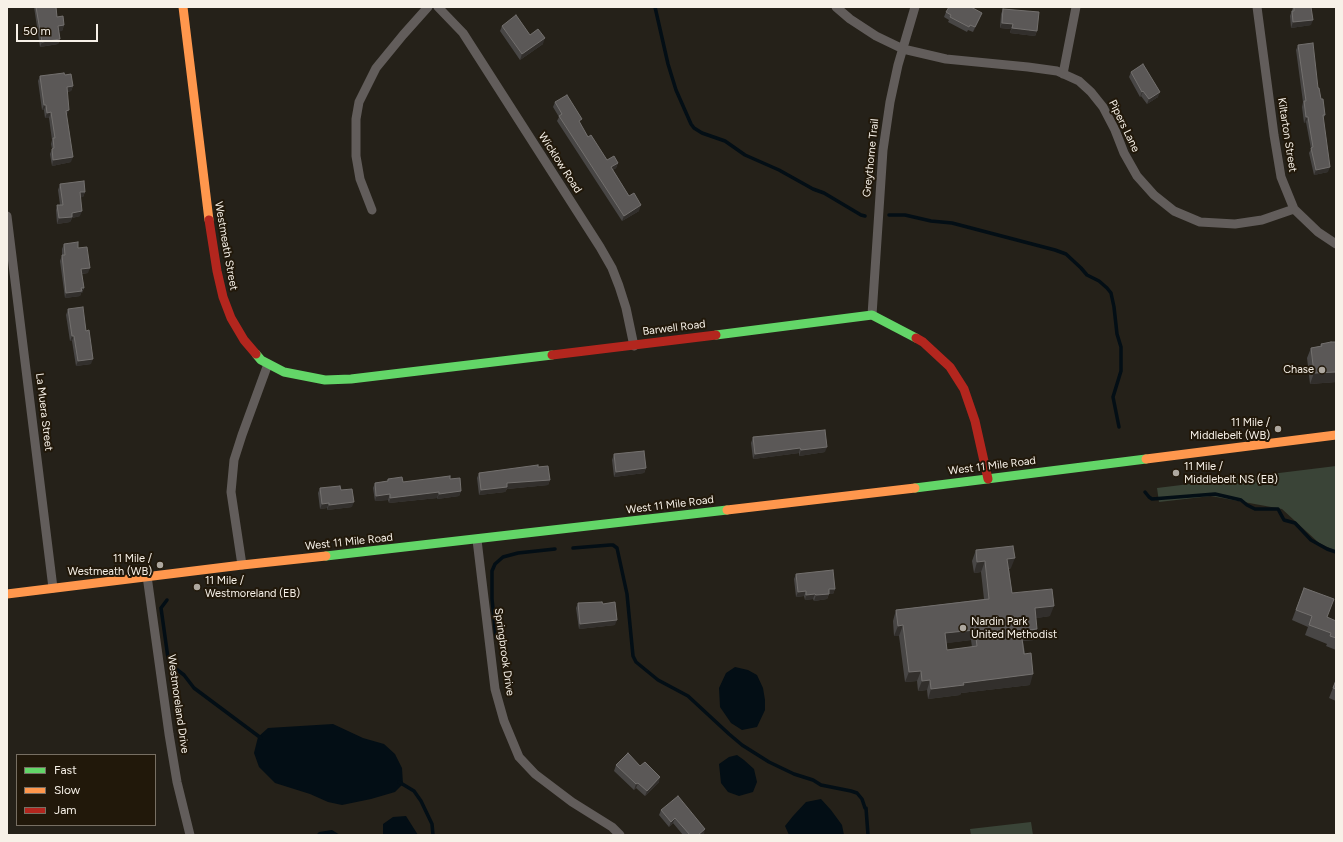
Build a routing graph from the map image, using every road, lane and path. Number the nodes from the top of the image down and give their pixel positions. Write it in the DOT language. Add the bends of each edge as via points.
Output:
graph roads {
  1 [pos="183,7"];
  2 [pos="428,7"];
  3 [pos="438,7"];
  4 [pos="836,7"];
  5 [pos="915,7"];
  6 [pos="1076,7"];
  7 [pos="1257,7"];
  8 [pos="903,49"];
  9 [pos="1063,74"];
  10 [pos="1294,209"];
  11 [pos="372,210"];
  12 [pos="7,216"];
  13 [pos="1336,244"];
  14 [pos="872,314"];
  15 [pos="634,346"];
  16 [pos="268,364"];
  17 [pos="1336,435"];
  18 [pos="988,479"];
  19 [pos="477,540"];
  20 [pos="242,565"];
  21 [pos="147,576"];
  22 [pos="53,588"];
  23 [pos="7,594"];
  24 [pos="190,835"];
  25 [pos="620,835"];
  1 -- 16 [label="street, Westmeath Street" via="205,199 223,297 231,318 244,340 261,360"];
  2 -- 11 [label="street" via="376,68 359,102 356,119 356,156 360,179"];
  3 -- 15 [label="street, Wicklow Road" via="463,33 600,247 619,286"];
  4 -- 8 [label="street, Pipers Lane" via="876,36"];
  5 -- 8 [label="street, Greythorne Trail"];
  6 -- 9 [label="street"];
  7 -- 10 [label="street, Kiltarton Street" via="1280,170"];
  8 -- 9 [label="street, Pipers Lane" via="946,59 1028,66"];
  8 -- 14 [label="street, Greythorne Trail" via="890,102 883,150"];
  9 -- 10 [label="street, Pipers Lane" via="1079,81 1091,92 1103,107 1137,176 1154,195 1174,211 1200,222 1235,224 1262,220"];
  10 -- 13 [label="street, Kiltarton Street" via="1318,232"];
  12 -- 22 [label="street, La Muera Street"];
  14 -- 15 [label="street, Barwell Road"];
  14 -- 18 [label="street" via="922,342 950,367 969,402"];
  15 -- 16 [label="street, Barwell Road" via="351,379 325,380 284,372"];
  16 -- 20 [label="street" via="234,460 231,492"];
  17 -- 18 [label="street, West 11 Mile Road"];
  18 -- 19 [label="street, West 11 Mile Road"];
  19 -- 20 [label="street, West 11 Mile Road"];
  19 -- 25 [label="street, Springbrook Drive" via="495,689 504,721 520,757 535,774"];
  20 -- 21 [label="street, West 11 Mile Road"];
  21 -- 22 [label="street, West 11 Mile Road"];
  21 -- 24 [label="street, Westmoreland Drive" via="177,782"];
  22 -- 23 [label="street, West 11 Mile Road"];
}
